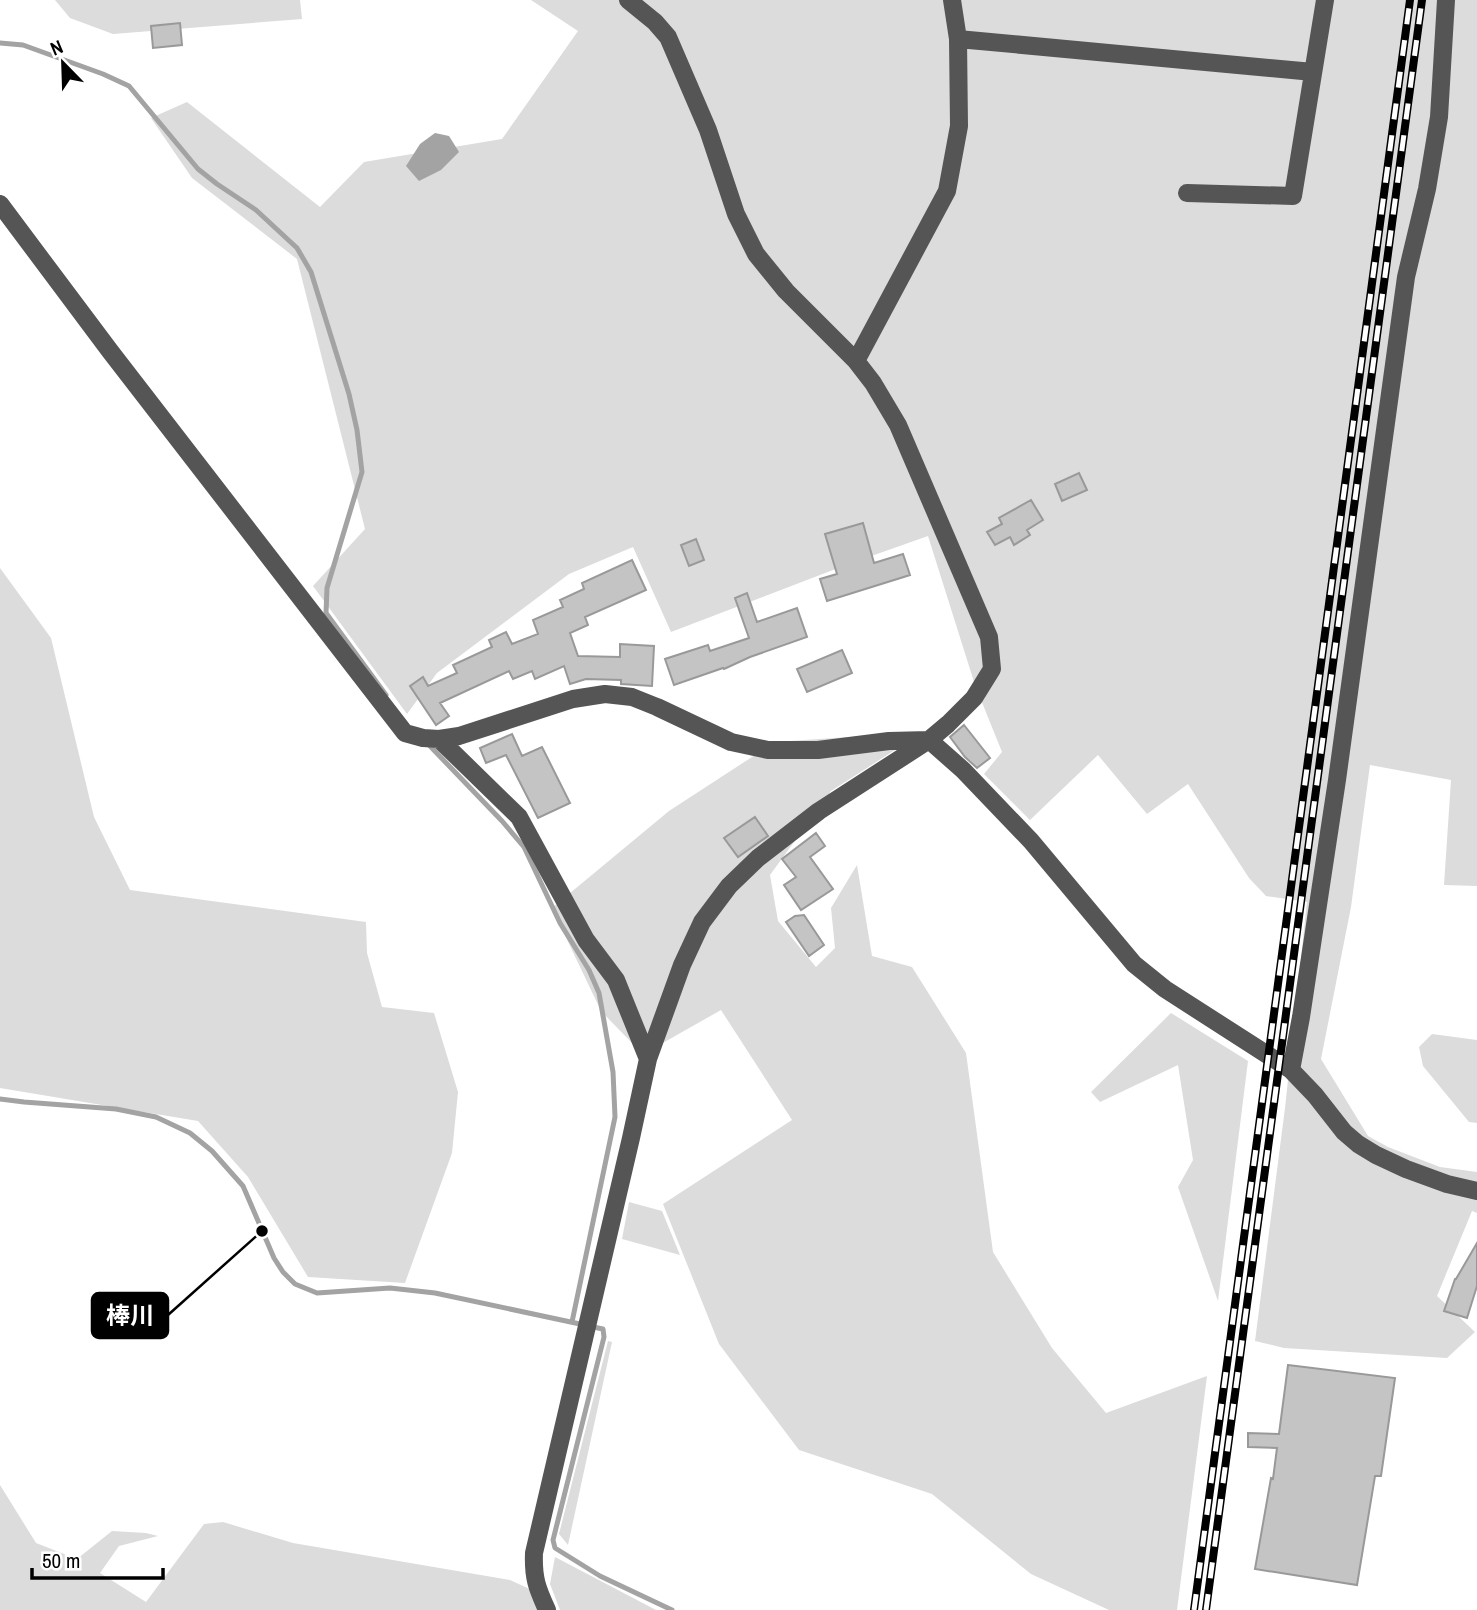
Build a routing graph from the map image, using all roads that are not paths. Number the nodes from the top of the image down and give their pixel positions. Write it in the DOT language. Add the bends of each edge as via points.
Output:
graph roads {
  1 [pos="628,0"];
  2 [pos="951,0"];
  3 [pos="1325,0"];
  4 [pos="1446,0"];
  5 [pos="958,39"];
  6 [pos="1312,72"];
  7 [pos="1188,193"];
  8 [pos="0,204"];
  9 [pos="856,362"];
  10 [pos="439,739"];
  11 [pos="929,740"];
  12 [pos="648,1059"];
  13 [pos="1291,1070"];
  14 [pos="1477,1191"];
  15 [pos="547,1610"];
  1 -- 9 [label="street" via="668,37 708,130 736,214 756,254"];
  2 -- 5 [label="street"];
  3 -- 6 [label="street"];
  4 -- 13 [label="street" via="1439,117 1406,277 1337,780"];
  5 -- 6 [label="street"];
  5 -- 9 [label="street" via="959,126 947,191"];
  6 -- 7 [label="street" via="1293,196"];
  8 -- 10 [label="street" via="405,733"];
  9 -- 11 [label="street" via="898,425 989,637 992,669 974,698"];
  10 -- 11 [label="street" via="573,699 605,694 632,697 731,741 768,750"];
  10 -- 12 [label="street" via="519,817 586,940 616,980"];
  11 -- 12 [label="street" via="819,811 729,886 702,922"];
  11 -- 13 [label="street" via="1031,841 1134,964"];
  12 -- 15 [label="street" via="534,1553 533,1573"];
  13 -- 14 [label="street" via="1358,1144 1406,1169"];
}
